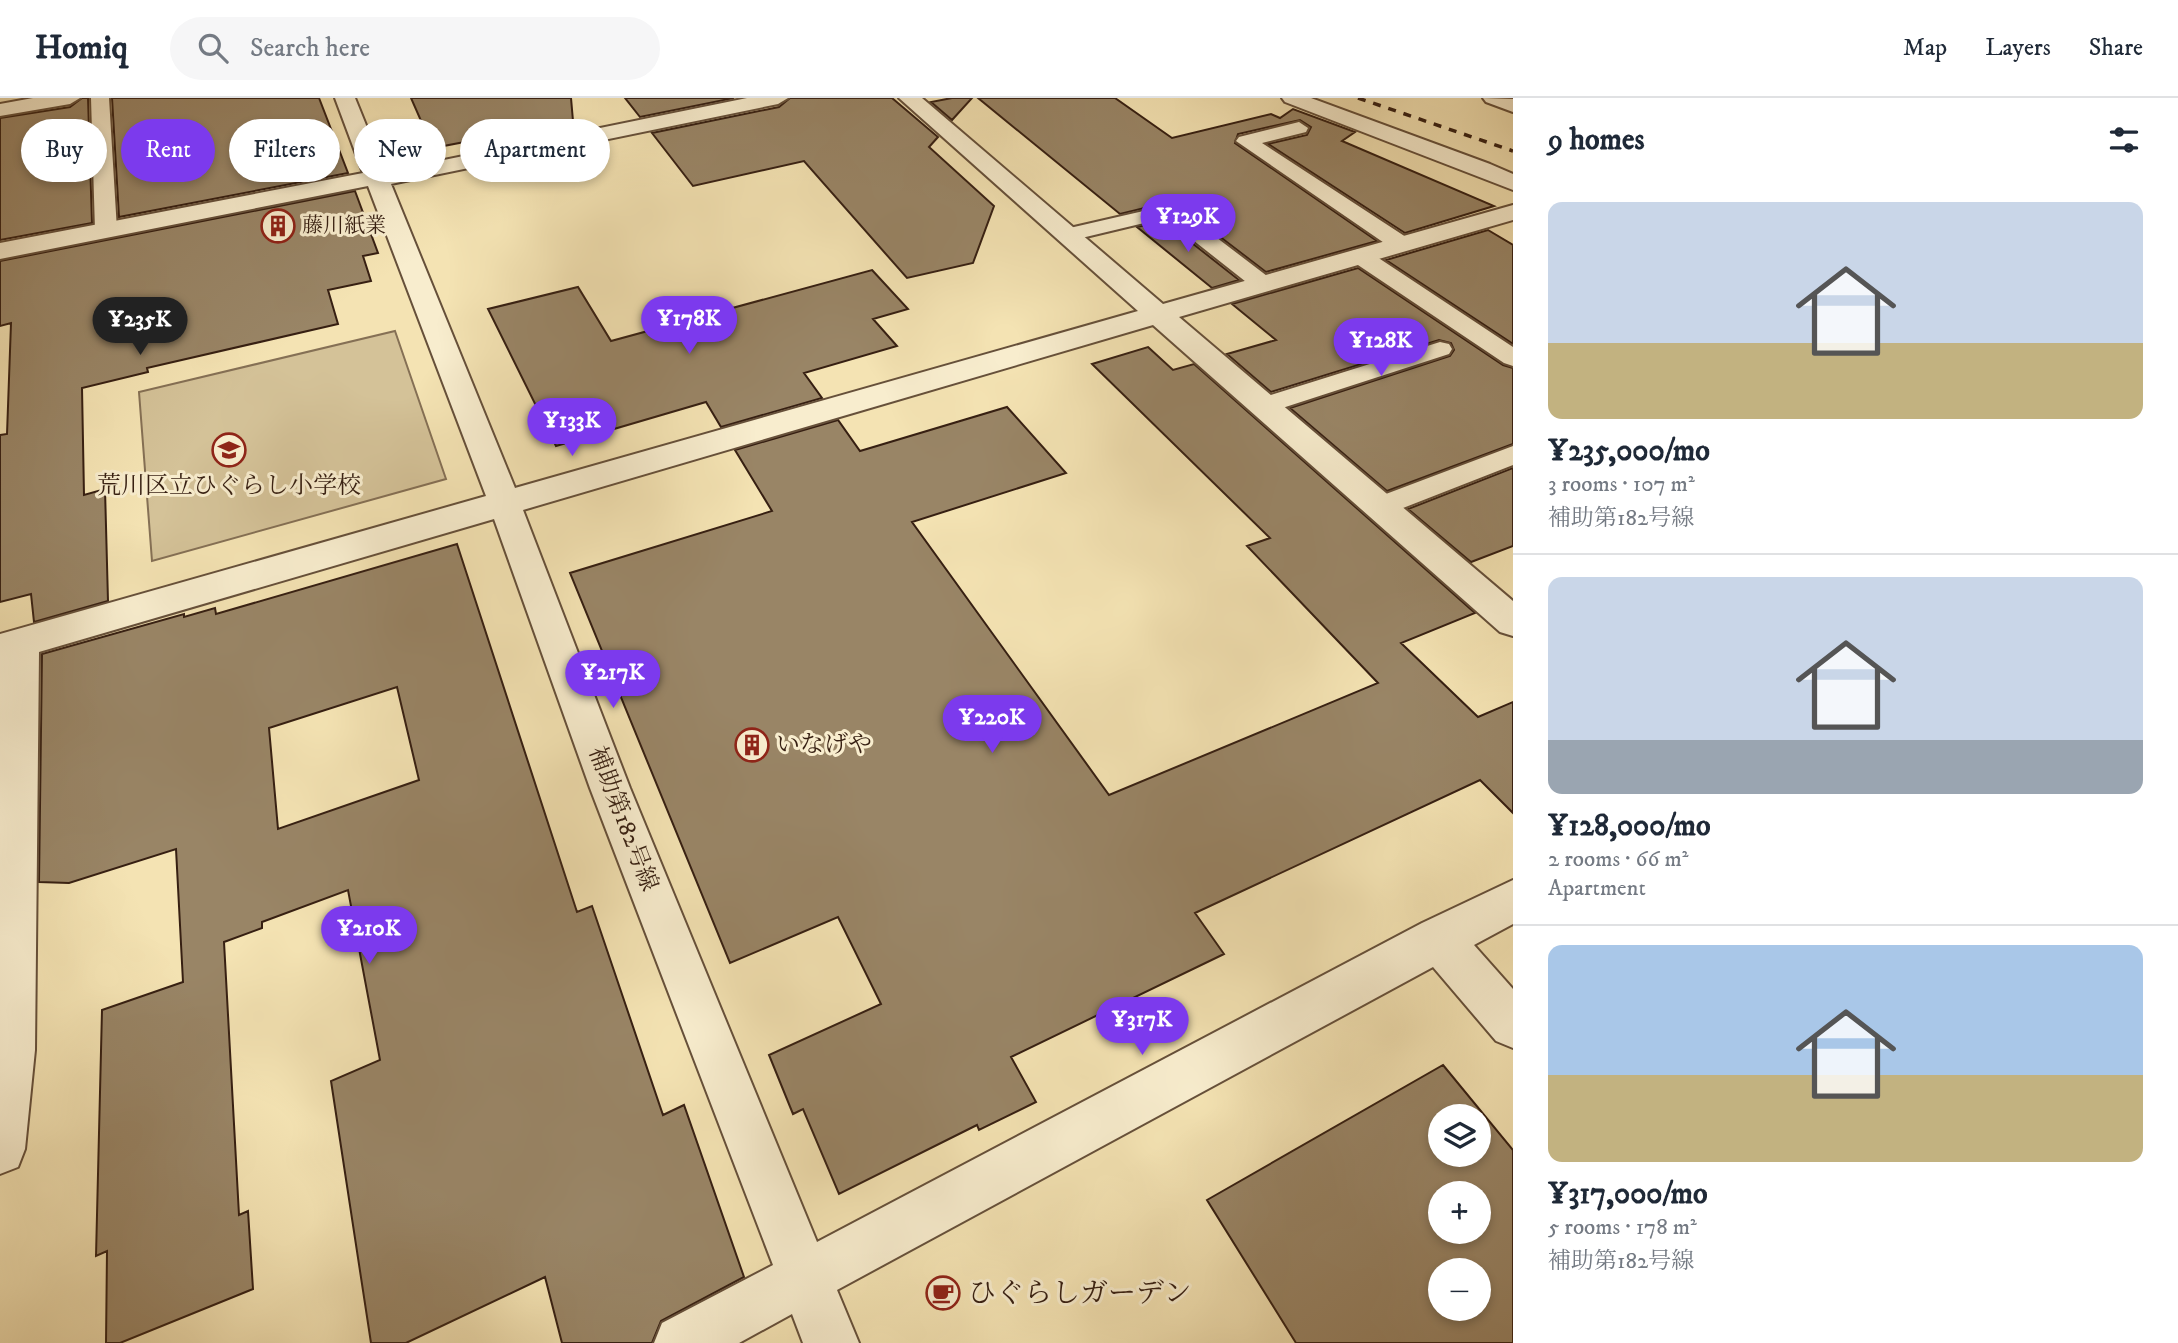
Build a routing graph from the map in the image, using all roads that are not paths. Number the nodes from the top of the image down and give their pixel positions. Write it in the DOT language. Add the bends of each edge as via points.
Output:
graph roads {
  1 [pos="70,98"];
  2 [pos="100,98"];
  3 [pos="345,98"];
  4 [pos="778,98"];
  5 [pos="909,98"];
  6 [pos="1292,98"];
  7 [pos="1493,98"];
  8 [pos="1513,106"];
  9 [pos="0,110"];
  10 [pos="354,121"];
  11 [pos="1299,128"];
  12 [pos="446,165"];
  13 [pos="361,182"];
  14 [pos="378,182"];
  15 [pos="1513,183"];
  16 [pos="1513,212"];
  17 [pos="106,230"];
  18 [pos="1069,235"];
  19 [pos="1401,244"];
  20 [pos="0,251"];
  21 [pos="1360,256"];
  22 [pos="1263,284"];
  23 [pos="1158,314"];
  24 [pos="1440,349"];
  25 [pos="1513,358"];
  26 [pos="1264,406"];
  27 [pos="1513,455"];
  28 [pos="505,504"];
  29 [pos="1380,507"];
  30 [pos="1513,622"];
  31 [pos="11,646"];
  32 [pos="1513,901"];
  33 [pos="1438,939"];
  34 [pos="1513,1024"];
  35 [pos="0,1149"];
  36 [pos="804,1277"];
  37 [pos="682,1343"];
  38 [pos="831,1343"];
  1 -- 9 [label="street"];
  2 -- 17 [label="lane"];
  3 -- 10 [label="street, 補助第182号線"];
  4 -- 12 [label="street"];
  5 -- 18 [label="street"];
  6 -- 15 [label="street"];
  7 -- 8 [label="street"];
  11 -- 19 [label="lane" via="1246,141"];
  13 -- 17 [label="street"];
  14 -- 28 [label="street, 補助第182号線"];
  16 -- 19 [label="street"];
  17 -- 20 [label="street"];
  18 -- 22 [label="lane" via="1171,211"];
  18 -- 23 [label="street"];
  19 -- 21 [label="street"];
  21 -- 22 [label="street"];
  21 -- 25 [label="lane"];
  22 -- 23 [label="street"];
  23 -- 26 [label="street"];
  23 -- 28 [label="street"];
  24 -- 26 [label="lane"];
  26 -- 29 [label="street"];
  27 -- 29 [label="lane"];
  28 -- 31 [label="street"];
  28 -- 36 [label="street, 補助第182号線" via="610,788"];
  29 -- 30 [label="street"];
  31 -- 35 [label="street" via="11,1050"];
  32 -- 33 [label="street"];
  33 -- 34 [label="street"];
  33 -- 36 [label="street"];
  36 -- 37 [label="street"];
  36 -- 38 [label="street, 補助第182号線"];
}
